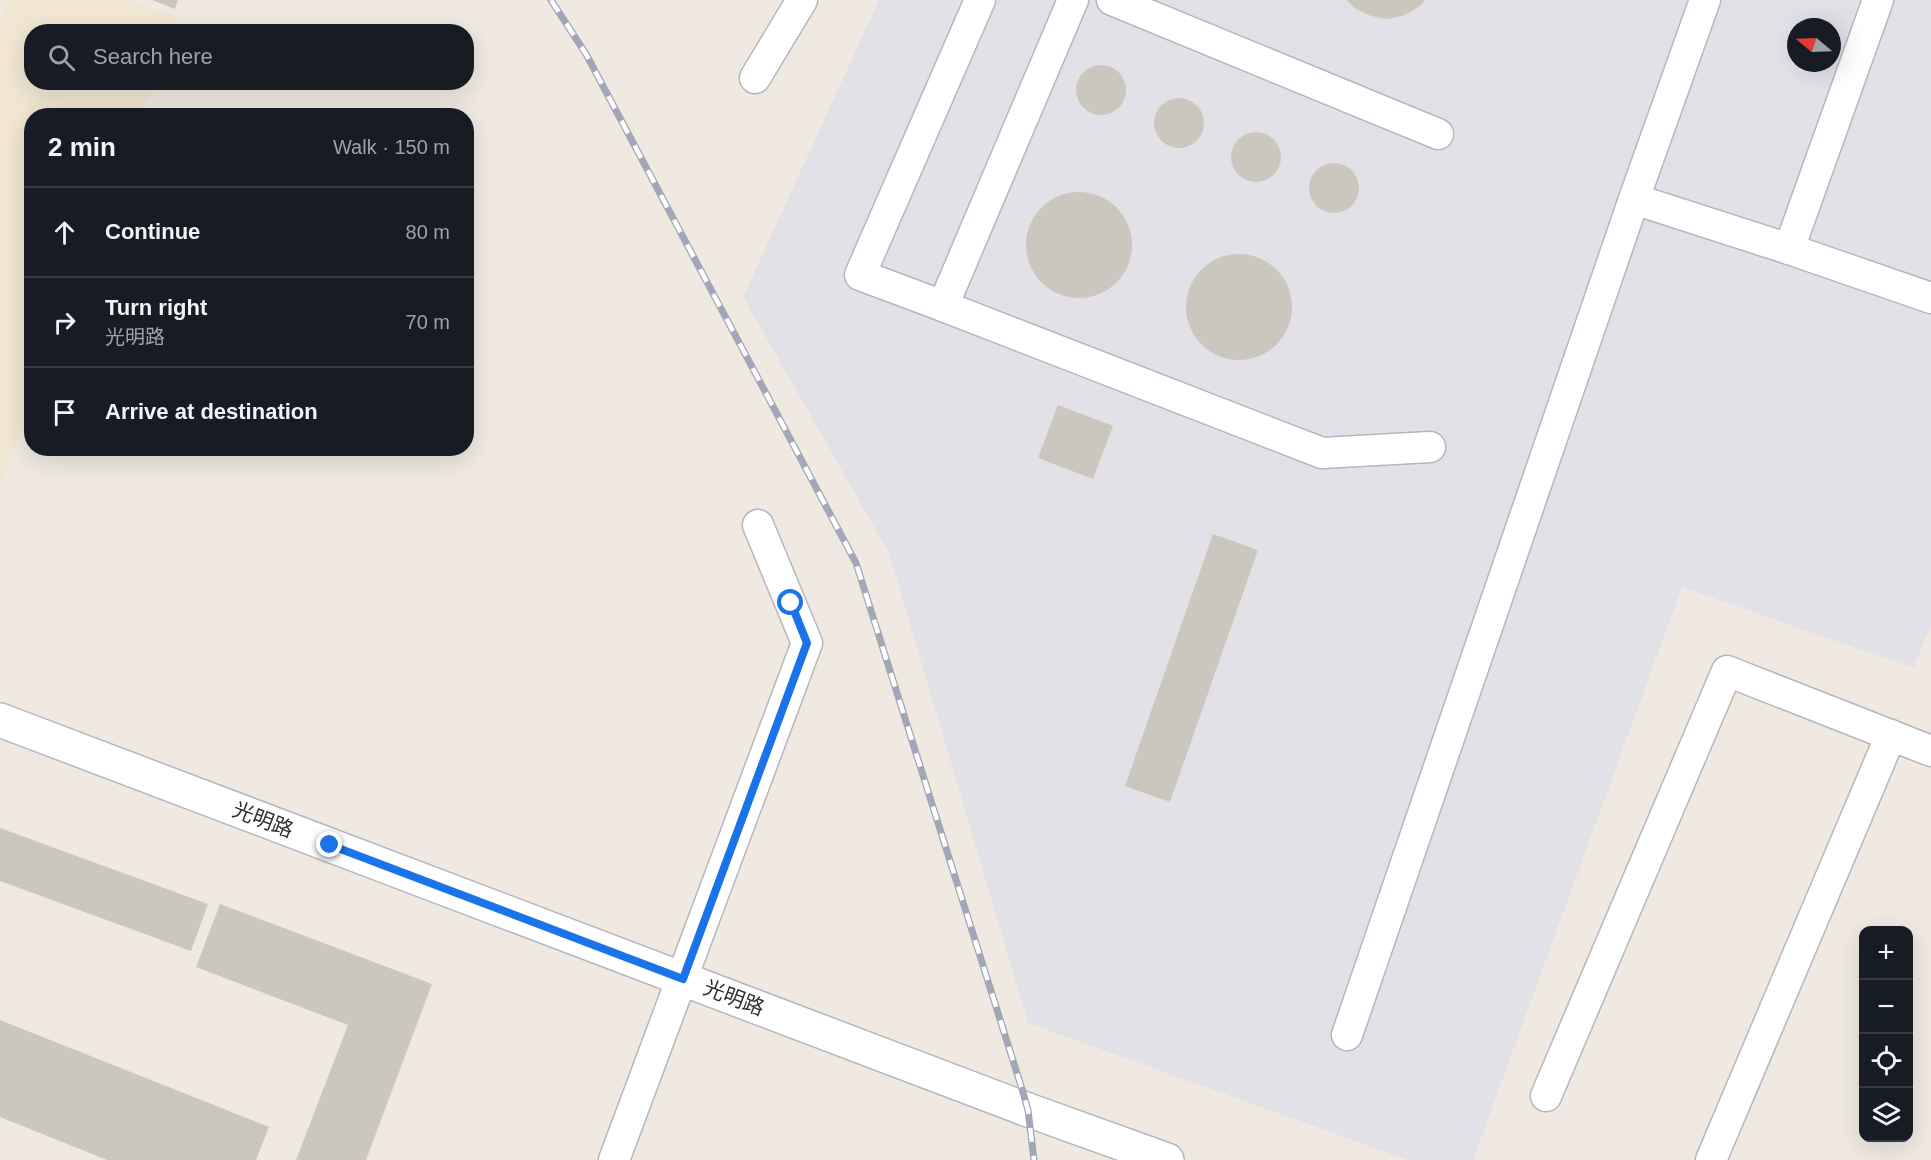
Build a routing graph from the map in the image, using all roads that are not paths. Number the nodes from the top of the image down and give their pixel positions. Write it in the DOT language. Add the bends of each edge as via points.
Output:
graph roads {
  1 [pos="802,0"];
  2 [pos="980,0"];
  3 [pos="1072,0"];
  4 [pos="1112,0"];
  5 [pos="1705,0"];
  6 [pos="1878,0"];
  7 [pos="755,78"];
  8 [pos="1438,134"];
  9 [pos="1634,199"];
  10 [pos="1789,249"];
  11 [pos="1931,298"];
  12 [pos="943,306"];
  13 [pos="1430,447"];
  14 [pos="758,525"];
  15 [pos="0,720"];
  16 [pos="1891,735"];
  17 [pos="1931,751"];
  18 [pos="683,979"];
  19 [pos="1347,1035"];
  20 [pos="1546,1096"];
  21 [pos="614,1160"];
  22 [pos="1167,1160"];
  23 [pos="1712,1160"];
  1 -- 7 [label="street"];
  2 -- 12 [label="street" via="860,275"];
  3 -- 12 [label="street"];
  4 -- 8 [label="street"];
  5 -- 9 [label="street"];
  6 -- 10 [label="street"];
  9 -- 10 [label="street"];
  9 -- 19 [label="street"];
  10 -- 11 [label="street"];
  12 -- 13 [label="street" via="1322,453"];
  14 -- 18 [label="street" via="807,643"];
  15 -- 18 [label="street, 光明路"];
  16 -- 17 [label="street"];
  16 -- 20 [label="street" via="1727,671"];
  16 -- 23 [label="street"];
  18 -- 21 [label="street"];
  18 -- 22 [label="street, 光明路"];
}
